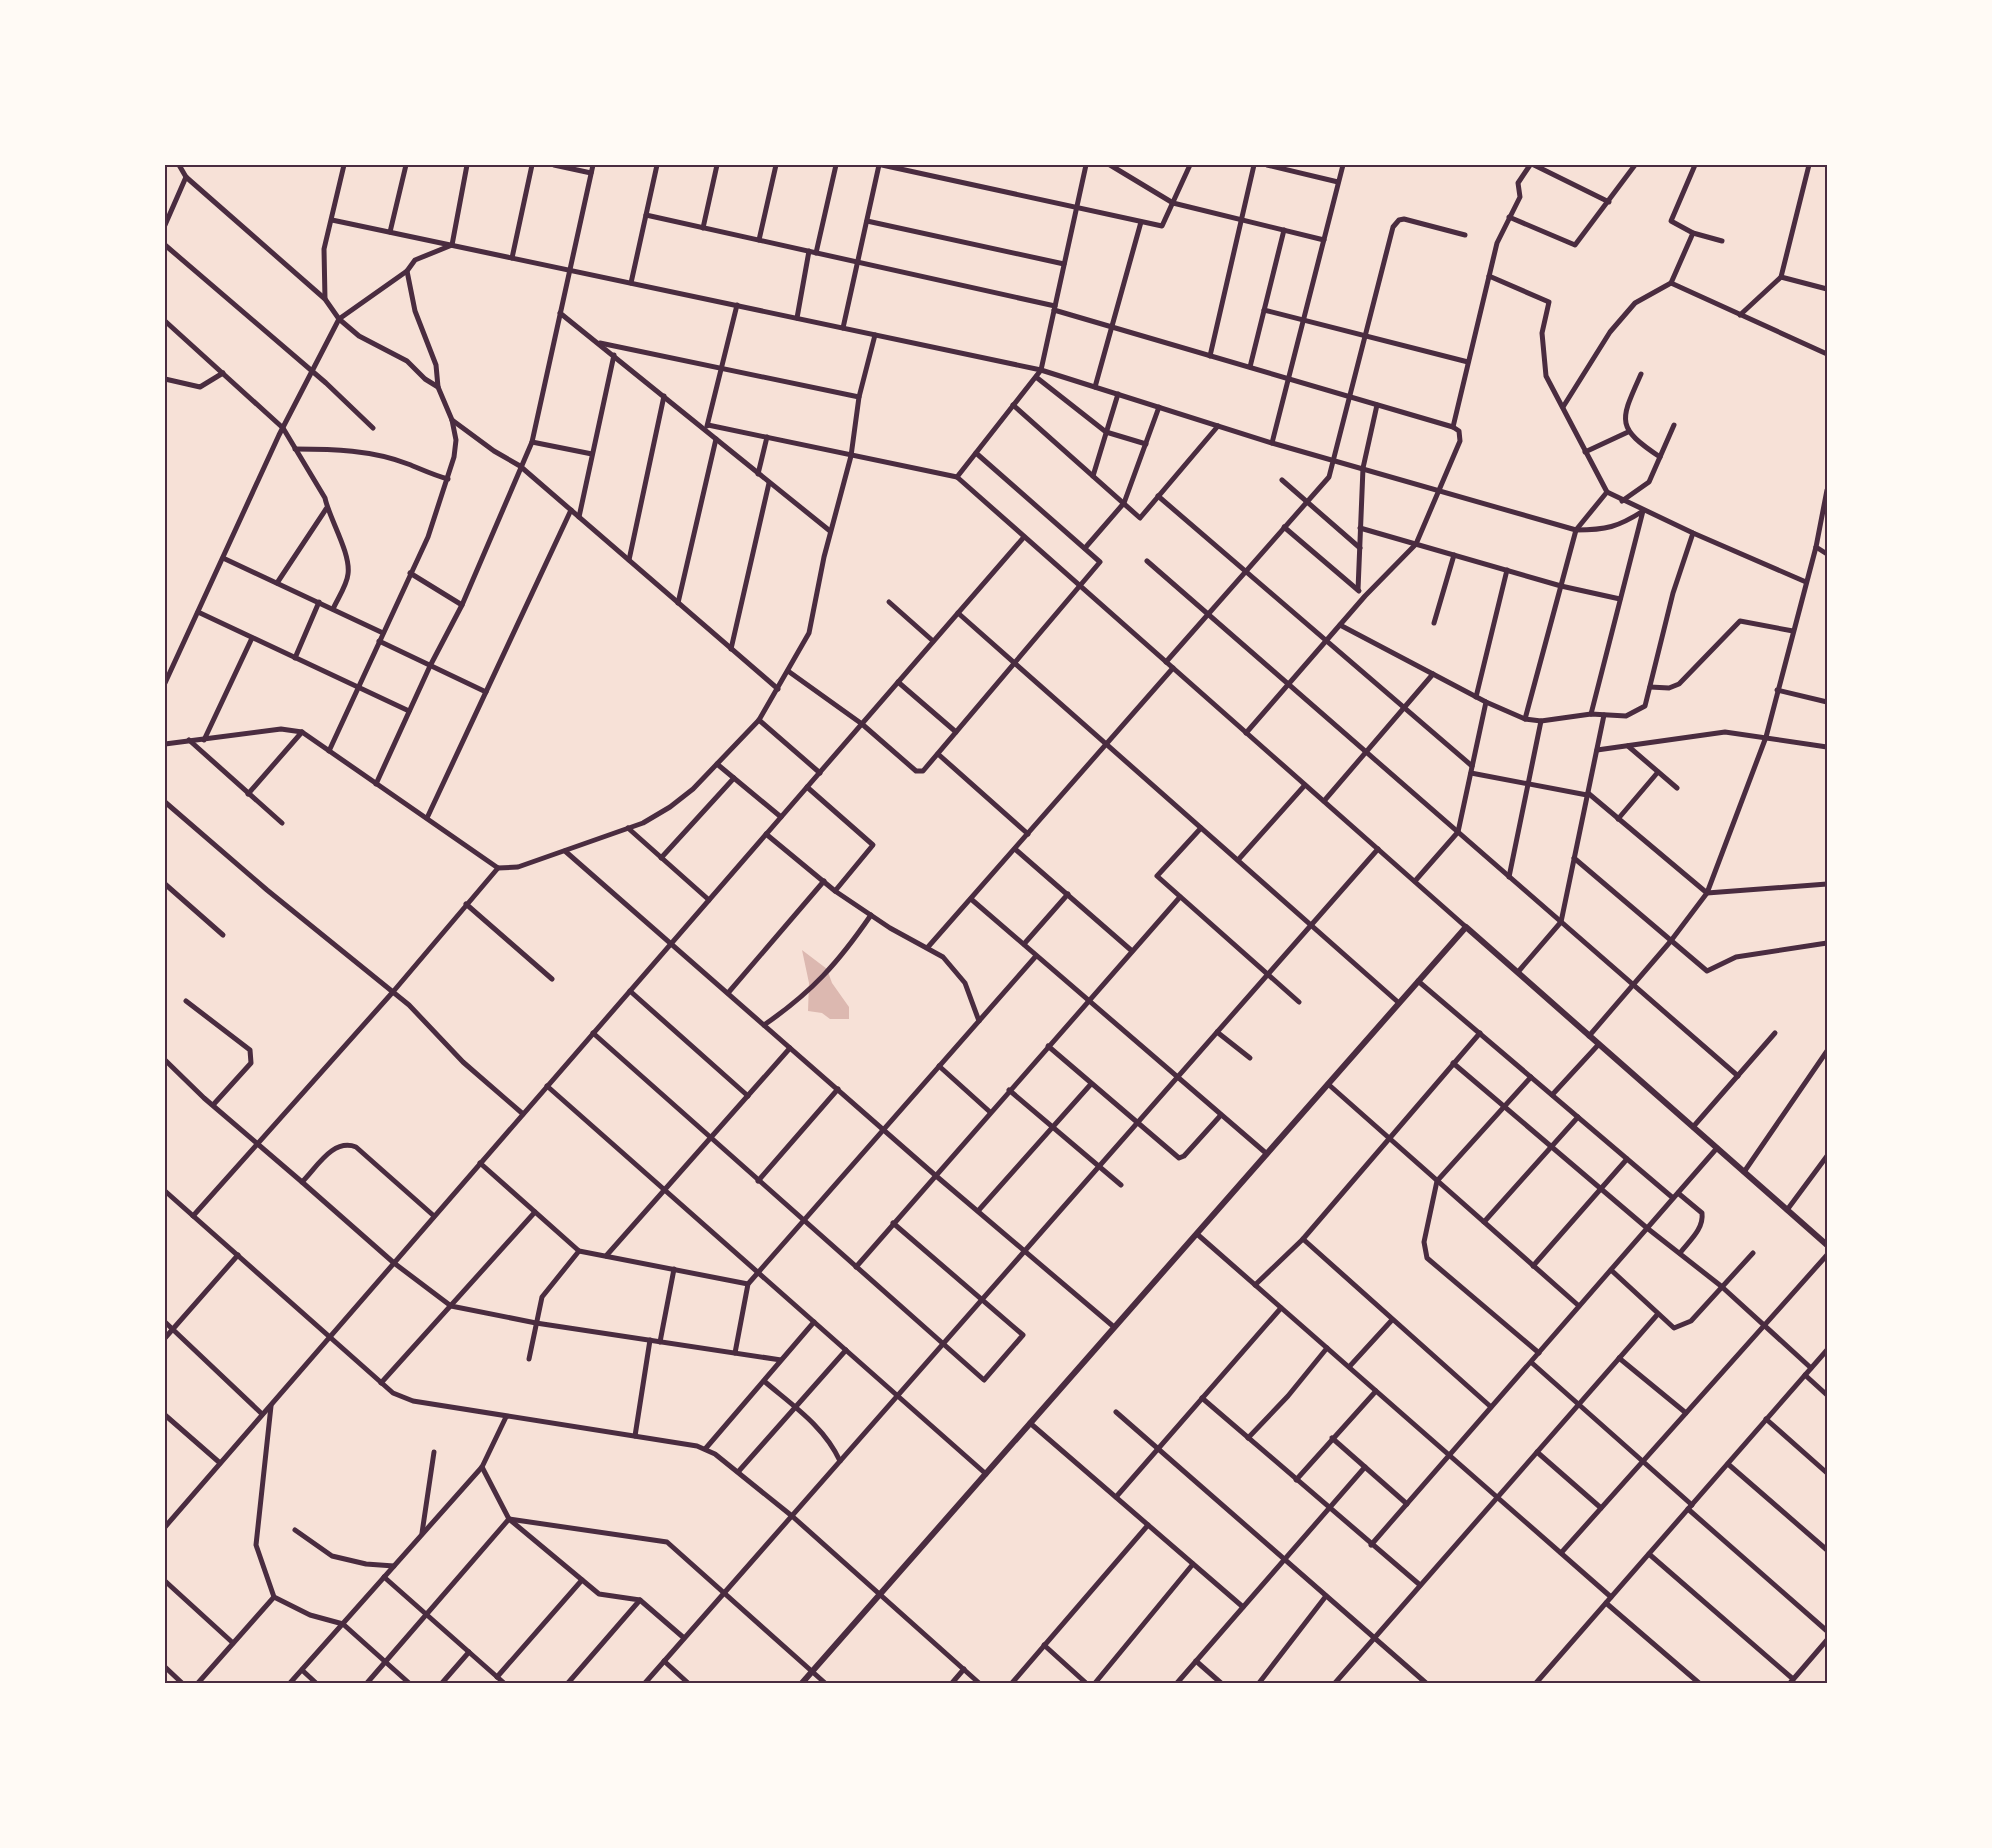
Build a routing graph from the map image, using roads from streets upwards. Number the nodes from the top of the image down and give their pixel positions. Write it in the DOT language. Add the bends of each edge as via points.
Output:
graph roads {
  1 [pos="179,165"];
  2 [pos="344,165"];
  3 [pos="406,165"];
  4 [pos="468,165"];
  5 [pos="532,165"];
  6 [pos="554,165"];
  7 [pos="593,165"];
  8 [pos="657,165"];
  9 [pos="717,165"];
  10 [pos="776,165"];
  11 [pos="836,165"];
  12 [pos="880,165"];
  13 [pos="1086,165"];
  14 [pos="1110,165"];
  15 [pos="1190,165"];
  16 [pos="1254,165"];
  17 [pos="1267,165"];
  18 [pos="1300,165"];
  19 [pos="1343,165"];
  20 [pos="1530,165"];
  21 [pos="1534,165"];
  22 [pos="1635,165"];
  23 [pos="1695,165"];
  24 [pos="1809,165"];
  25 [pos="591,173"];
  26 [pos="1299,173"];
  27 [pos="186,177"];
  28 [pos="1338,182"];
  29 [pos="1609,202"];
  30 [pos="1173,203"];
  31 [pos="1077,207"];
  32 [pos="646,215"];
  33 [pos="1509,217"];
  34 [pos="332,220"];
  35 [pos="1241,220"];
  36 [pos="867,221"];
  37 [pos="1141,222"];
  38 [pos="165,225"];
  39 [pos="703,228"];
  40 [pos="1284,230"];
  41 [pos="390,232"];
  42 [pos="1693,233"];
  43 [pos="1465,235"];
  44 [pos="759,240"];
  45 [pos="1324,240"];
  46 [pos="1722,241"];
  47 [pos="165,245"];
  48 [pos="452,245"];
  49 [pos="809,251"];
  50 [pos="816,253"];
  51 [pos="512,258"];
  52 [pos="858,262"];
  53 [pos="1064,264"];
  54 [pos="569,270"];
  55 [pos="407,272"];
  56 [pos="1489,276"];
  57 [pos="1781,277"];
  58 [pos="631,283"];
  59 [pos="1671,283"];
  60 [pos="1827,289"];
  61 [pos="325,300"];
  62 [pos="737,305"];
  63 [pos="1055,308"];
  64 [pos="1264,310"];
  65 [pos="560,313"];
  66 [pos="1740,315"];
  67 [pos="797,318"];
  68 [pos="339,319"];
  69 [pos="1303,320"];
  70 [pos="165,321"];
  71 [pos="1112,327"];
  72 [pos="843,328"];
  73 [pos="875,335"];
  74 [pos="1363,336"];
  75 [pos="599,342"];
  76 [pos="1827,354"];
  77 [pos="614,355"];
  78 [pos="1210,356"];
  79 [pos="1468,362"];
  80 [pos="1250,368"];
  81 [pos="722,369"];
  82 [pos="1041,370"];
  83 [pos="310,371"];
  84 [pos="223,373"];
  85 [pos="1641,374"];
  86 [pos="1036,377"];
  87 [pos="165,379"];
  88 [pos="1288,379"];
  89 [pos="438,387"];
  90 [pos="1095,387"];
  91 [pos="1118,394"];
  92 [pos="664,396"];
  93 [pos="1348,396"];
  94 [pos="859,397"];
  95 [pos="1013,405"];
  96 [pos="1377,405"];
  97 [pos="1159,407"];
  98 [pos="1563,407"];
  99 [pos="452,420"];
  100 [pos="1674,425"];
  101 [pos="1218,426"];
  102 [pos="1453,426"];
  103 [pos="706,427"];
  104 [pos="283,428"];
  105 [pos="373,428"];
  106 [pos="1106,432"];
  107 [pos="1628,432"];
  108 [pos="767,437"];
  109 [pos="716,439"];
  110 [pos="532,442"];
  111 [pos="1272,443"];
  112 [pos="1146,444"];
  113 [pos="295,449"];
  114 [pos="1585,452"];
  115 [pos="976,453"];
  116 [pos="592,454"];
  117 [pos="851,456"];
  118 [pos="1660,457"];
  119 [pos="1333,460"];
  120 [pos="520,466"];
  121 [pos="1363,468"];
  122 [pos="758,474"];
  123 [pos="1093,476"];
  124 [pos="957,477"];
  125 [pos="448,479"];
  126 [pos="1282,480"];
  127 [pos="769,483"];
  128 [pos="1441,490"];
  129 [pos="1827,490"];
  130 [pos="1607,492"];
  131 [pos="1158,496"];
  132 [pos="1307,501"];
  133 [pos="1622,501"];
  134 [pos="1124,503"];
  135 [pos="326,509"];
  136 [pos="571,510"];
  137 [pos="1643,511"];
  138 [pos="579,517"];
  139 [pos="1284,527"];
  140 [pos="1360,528"];
  141 [pos="1576,530"];
  142 [pos="830,531"];
  143 [pos="1693,533"];
  144 [pos="1024,537"];
  145 [pos="1416,544"];
  146 [pos="1816,547"];
  147 [pos="1085,548"];
  148 [pos="1360,548"];
  149 [pos="1827,554"];
  150 [pos="1454,555"];
  151 [pos="223,558"];
  152 [pos="628,560"];
  153 [pos="1147,561"];
  154 [pos="1507,570"];
  155 [pos="1246,571"];
  156 [pos="410,573"];
  157 [pos="1806,582"];
  158 [pos="277,583"];
  159 [pos="1080,586"];
  160 [pos="1561,586"];
  161 [pos="1358,590"];
  162 [pos="1365,596"];
  163 [pos="1620,599"];
  164 [pos="319,602"];
  165 [pos="678,603"];
  166 [pos="889,603"];
  167 [pos="462,605"];
  168 [pos="333,609"];
  169 [pos="198,612"];
  170 [pos="958,613"];
  171 [pos="1208,615"];
  172 [pos="1434,623"];
  173 [pos="1340,625"];
  174 [pos="1793,631"];
  175 [pos="383,633"];
  176 [pos="252,638"];
  177 [pos="379,641"];
  178 [pos="1326,641"];
  179 [pos="933,642"];
  180 [pos="731,649"];
  181 [pos="295,658"];
  182 [pos="1166,662"];
  183 [pos="1015,663"];
  184 [pos="430,666"];
  185 [pos="1173,668"];
  186 [pos="788,671"];
  187 [pos="1433,674"];
  188 [pos="898,682"];
  189 [pos="165,683"];
  190 [pos="1288,685"];
  191 [pos="1650,687"];
  192 [pos="358,688"];
  193 [pos="778,689"];
  194 [pos="1777,690"];
  195 [pos="486,692"];
  196 [pos="1476,697"];
  197 [pos="1486,702"];
  198 [pos="1827,702"];
  199 [pos="1404,708"];
  200 [pos="409,711"];
  201 [pos="1591,714"];
  202 [pos="1604,715"];
  203 [pos="1525,719"];
  204 [pos="759,720"];
  205 [pos="1541,721"];
  206 [pos="862,724"];
  207 [pos="302,732"];
  208 [pos="956,732"];
  209 [pos="1246,733"];
  210 [pos="1766,737"];
  211 [pos="189,739"];
  212 [pos="204,740"];
  213 [pos="1106,743"];
  214 [pos="165,744"];
  215 [pos="1628,746"];
  216 [pos="1827,747"];
  217 [pos="1597,750"];
  218 [pos="329,751"];
  219 [pos="1366,752"];
  220 [pos="938,754"];
  221 [pos="717,764"];
  222 [pos="1472,770"];
  223 [pos="820,772"];
  224 [pos="1658,772"];
  225 [pos="734,778"];
  226 [pos="376,784"];
  227 [pos="1528,784"];
  228 [pos="1305,785"];
  229 [pos="807,787"];
  230 [pos="1677,788"];
  231 [pos="248,794"];
  232 [pos="1588,794"];
  233 [pos="1324,801"];
  234 [pos="165,802"];
  235 [pos="781,817"];
  236 [pos="427,819"];
  237 [pos="1618,819"];
  238 [pos="282,823"];
  239 [pos="628,828"];
  240 [pos="1201,828"];
  241 [pos="1458,832"];
  242 [pos="766,834"];
  243 [pos="1028,834"];
  244 [pos="1015,849"];
  245 [pos="1378,849"];
  246 [pos="565,850"];
  247 [pos="661,858"];
  248 [pos="1574,858"];
  249 [pos="1238,860"];
  250 [pos="498,868"];
  251 [pos="1509,877"];
  252 [pos="824,881"];
  253 [pos="1415,881"];
  254 [pos="165,884"];
  255 [pos="1827,884"];
  256 [pos="835,891"];
  257 [pos="1707,893"];
  258 [pos="1068,894"];
  259 [pos="1180,897"];
  260 [pos="971,899"];
  261 [pos="709,900"];
  262 [pos="466,904"];
  263 [pos="871,915"];
  264 [pos="1561,922"];
  265 [pos="1312,925"];
  266 [pos="1466,927"];
  267 [pos="223,935"];
  268 [pos="1671,942"];
  269 [pos="1827,943"];
  270 [pos="671,944"];
  271 [pos="1024,945"];
  272 [pos="928,947"];
  273 [pos="1132,951"];
  274 [pos="1036,956"];
  275 [pos="1518,972"];
  276 [pos="1270,974"];
  277 [pos="552,979"];
  278 [pos="1419,981"];
  279 [pos="1634,985"];
  280 [pos="630,991"];
  281 [pos="392,993"];
  282 [pos="728,993"];
  283 [pos="186,1001"];
  284 [pos="1088,1001"];
  285 [pos="1299,1002"];
  286 [pos="1399,1003"];
  287 [pos="979,1021"];
  288 [pos="764,1024"];
  289 [pos="1218,1032"];
  290 [pos="593,1033"];
  291 [pos="1480,1033"];
  292 [pos="1775,1034"];
  293 [pos="1589,1035"];
  294 [pos="1599,1044"];
  295 [pos="1048,1046"];
  296 [pos="790,1048"];
  297 [pos="1827,1051"];
  298 [pos="1250,1058"];
  299 [pos="165,1060"];
  300 [pos="1453,1063"];
  301 [pos="939,1066"];
  302 [pos="1738,1076"];
  303 [pos="1178,1077"];
  304 [pos="1531,1077"];
  305 [pos="1091,1083"];
  306 [pos="1328,1084"];
  307 [pos="548,1086"];
  308 [pos="838,1089"];
  309 [pos="1009,1090"];
  310 [pos="1552,1095"];
  311 [pos="748,1096"];
  312 [pos="213,1105"];
  313 [pos="1505,1107"];
  314 [pos="990,1112"];
  315 [pos="523,1114"];
  316 [pos="1221,1114"];
  317 [pos="1578,1117"];
  318 [pos="1137,1124"];
  319 [pos="1053,1127"];
  320 [pos="1693,1127"];
  321 [pos="884,1129"];
  322 [pos="1390,1137"];
  323 [pos="711,1138"];
  324 [pos="259,1144"];
  325 [pos="1551,1147"];
  326 [pos="1717,1148"];
  327 [pos="1266,1154"];
  328 [pos="1827,1156"];
  329 [pos="1627,1159"];
  330 [pos="480,1163"];
  331 [pos="1098,1168"];
  332 [pos="1744,1172"];
  333 [pos="935,1175"];
  334 [pos="758,1181"];
  335 [pos="1437,1181"];
  336 [pos="302,1182"];
  337 [pos="1121,1185"];
  338 [pos="1601,1189"];
  339 [pos="665,1190"];
  340 [pos="165,1191"];
  341 [pos="1678,1192"];
  342 [pos="1673,1198"];
  343 [pos="1787,1210"];
  344 [pos="978,1211"];
  345 [pos="535,1212"];
  346 [pos="194,1216"];
  347 [pos="434,1216"];
  348 [pos="803,1221"];
  349 [pos="1484,1222"];
  350 [pos="893,1223"];
  351 [pos="1647,1228"];
  352 [pos="1197,1234"];
  353 [pos="1304,1239"];
  354 [pos="1827,1245"];
  355 [pos="579,1251"];
  356 [pos="1024,1252"];
  357 [pos="1680,1253"];
  358 [pos="1753,1253"];
  359 [pos="238,1255"];
  360 [pos="1827,1255"];
  361 [pos="606,1256"];
  362 [pos="394,1263"];
  363 [pos="1533,1266"];
  364 [pos="855,1267"];
  365 [pos="674,1269"];
  366 [pos="1611,1270"];
  367 [pos="758,1272"];
  368 [pos="748,1284"];
  369 [pos="1255,1285"];
  370 [pos="1720,1286"];
  371 [pos="982,1299"];
  372 [pos="451,1306"];
  373 [pos="1579,1306"];
  374 [pos="1281,1308"];
  375 [pos="1657,1315"];
  376 [pos="1392,1320"];
  377 [pos="165,1322"];
  378 [pos="814,1322"];
  379 [pos="536,1323"];
  380 [pos="1114,1327"];
  381 [pos="1763,1327"];
  382 [pos="173,1329"];
  383 [pos="330,1337"];
  384 [pos="165,1338"];
  385 [pos="650,1341"];
  386 [pos="660,1342"];
  387 [pos="942,1345"];
  388 [pos="1327,1348"];
  389 [pos="846,1350"];
  390 [pos="1827,1350"];
  391 [pos="735,1353"];
  392 [pos="1539,1353"];
  393 [pos="1619,1358"];
  394 [pos="529,1359"];
  395 [pos="781,1360"];
  396 [pos="1532,1363"];
  397 [pos="1349,1367"];
  398 [pos="1811,1368"];
  399 [pos="1805,1375"];
  400 [pos="764,1381"];
  401 [pos="381,1383"];
  402 [pos="1376,1391"];
  403 [pos="898,1395"];
  404 [pos="1827,1395"];
  405 [pos="1202,1398"];
  406 [pos="271,1404"];
  407 [pos="1578,1405"];
  408 [pos="1491,1407"];
  409 [pos="795,1408"];
  410 [pos="1116,1412"];
  411 [pos="1686,1413"];
  412 [pos="262,1414"];
  413 [pos="165,1415"];
  414 [pos="506,1417"];
  415 [pos="1766,1419"];
  416 [pos="1030,1423"];
  417 [pos="635,1436"];
  418 [pos="1248,1438"];
  419 [pos="1332,1438"];
  420 [pos="706,1448"];
  421 [pos="1158,1449"];
  422 [pos="434,1452"];
  423 [pos="1537,1452"];
  424 [pos="1449,1455"];
  425 [pos="840,1461"];
  426 [pos="1642,1462"];
  427 [pos="220,1463"];
  428 [pos="1728,1464"];
  429 [pos="482,1467"];
  430 [pos="1365,1467"];
  431 [pos="738,1472"];
  432 [pos="1827,1473"];
  433 [pos="986,1474"];
  434 [pos="1296,1480"];
  435 [pos="1116,1497"];
  436 [pos="1497,1498"];
  437 [pos="1407,1504"];
  438 [pos="1690,1507"];
  439 [pos="1601,1508"];
  440 [pos="1329,1509"];
  441 [pos="792,1516"];
  442 [pos="509,1519"];
  443 [pos="1148,1525"];
  444 [pos="165,1527"];
  445 [pos="295,1530"];
  446 [pos="422,1534"];
  447 [pos="1371,1545"];
  448 [pos="1827,1550"];
  449 [pos="1561,1553"];
  450 [pos="1649,1554"];
  451 [pos="1285,1559"];
  452 [pos="1193,1564"];
  453 [pos="394,1566"];
  454 [pos="384,1577"];
  455 [pos="582,1580"];
  456 [pos="165,1581"];
  457 [pos="1420,1586"];
  458 [pos="724,1593"];
  459 [pos="879,1595"];
  460 [pos="1326,1596"];
  461 [pos="274,1597"];
  462 [pos="1611,1597"];
  463 [pos="640,1600"];
  464 [pos="1606,1603"];
  465 [pos="1243,1607"];
  466 [pos="426,1615"];
  467 [pos="343,1624"];
  468 [pos="1827,1631"];
  469 [pos="684,1638"];
  470 [pos="1374,1638"];
  471 [pos="1827,1640"];
  472 [pos="233,1643"];
  473 [pos="1044,1645"];
  474 [pos="469,1652"];
  475 [pos="664,1661"];
  476 [pos="1196,1661"];
  477 [pos="386,1662"];
  478 [pos="165,1667"];
  479 [pos="302,1670"];
  480 [pos="964,1670"];
  481 [pos="812,1672"];
  482 [pos="497,1677"];
  483 [pos="1792,1681"];
  484 [pos="182,1683"];
  485 [pos="198,1683"];
  486 [pos="290,1683"];
  487 [pos="316,1683"];
  488 [pos="367,1683"];
  489 [pos="409,1683"];
  490 [pos="442,1683"];
  491 [pos="504,1683"];
  492 [pos="568,1683"];
  493 [pos="645,1683"];
  494 [pos="688,1683"];
  495 [pos="802,1683"];
  496 [pos="825,1683"];
  497 [pos="952,1683"];
  498 [pos="979,1683"];
  499 [pos="1012,1683"];
  500 [pos="1086,1683"];
  501 [pos="1095,1683"];
  502 [pos="1177,1683"];
  503 [pos="1221,1683"];
  504 [pos="1259,1683"];
  505 [pos="1335,1683"];
  506 [pos="1426,1683"];
  507 [pos="1536,1683"];
  508 [pos="1699,1683"];
  1 -- 27 [label="street"];
  2 -- 34 [label="street"];
  3 -- 41 [label="street"];
  4 -- 48 [label="street"];
  5 -- 51 [label="street"];
  6 -- 25 [label="street"];
  7 -- 25 [label="street"];
  8 -- 32 [label="street"];
  9 -- 39 [label="street"];
  10 -- 44 [label="street"];
  11 -- 50 [label="street"];
  12 -- 31 [label="street"];
  12 -- 36 [label="street"];
  13 -- 31 [label="street"];
  14 -- 30 [label="street"];
  15 -- 30 [label="street"];
  16 -- 35 [label="street"];
  17 -- 26 [label="street"];
  18 -- 26 [label="street"];
  19 -- 28 [label="street"];
  20 -- 33 [label="street" via="1518,183 1520,197"];
  21 -- 29 [label="street"];
  22 -- 29 [label="street"];
  23 -- 42 [label="street" via="1671,221"];
  24 -- 57 [label="street"];
  25 -- 54 [label="street"];
  26 -- 28 [label="street"];
  27 -- 38 [label="street"];
  27 -- 61 [label="street"];
  28 -- 45 [label="street"];
  29 -- 33 [label="street" via="1575,245"];
  30 -- 35 [label="street"];
  30 -- 37 [label="street" via="1162,226"];
  31 -- 37 [label="street"];
  31 -- 53 [label="street"];
  32 -- 39 [label="street"];
  32 -- 58 [label="street"];
  33 -- 56 [label="street" via="1497,243"];
  34 -- 41 [label="street"];
  34 -- 61 [label="street" via="324,249"];
  35 -- 40 [label="street"];
  35 -- 78 [label="street"];
  36 -- 52 [label="street"];
  36 -- 53 [label="street"];
  37 -- 71 [label="street"];
  39 -- 44 [label="street"];
  40 -- 45 [label="street"];
  40 -- 64 [label="street"];
  41 -- 48 [label="street"];
  42 -- 46 [label="street"];
  42 -- 59 [label="street"];
  43 -- 74 [label="street" via="1399,220"];
  44 -- 49 [label="street"];
  45 -- 69 [label="street"];
  47 -- 83 [label="street"];
  48 -- 51 [label="street"];
  48 -- 55 [label="street" via="415,260"];
  49 -- 50 [label="street"];
  49 -- 67 [label="street"];
  50 -- 52 [label="street"];
  51 -- 54 [label="street"];
  52 -- 63 [label="street"];
  52 -- 72 [label="street"];
  53 -- 63 [label="street"];
  54 -- 58 [label="street"];
  54 -- 65 [label="street"];
  55 -- 68 [label="street"];
  55 -- 89 [label="street" via="416,311 436,365"];
  56 -- 79 [label="street"];
  56 -- 98 [label="street" via="1549,302 1542,333 1546,376"];
  57 -- 60 [label="street"];
  57 -- 66 [label="street"];
  58 -- 62 [label="street"];
  59 -- 66 [label="street"];
  59 -- 98 [label="street" via="1635,303 1610,332"];
  61 -- 68 [label="street"];
  62 -- 67 [label="street"];
  62 -- 81 [label="street"];
  63 -- 71 [label="street"];
  63 -- 82 [label="street"];
  64 -- 69 [label="street"];
  64 -- 80 [label="street"];
  65 -- 75 [label="street"];
  65 -- 110 [label="street"];
  66 -- 76 [label="street"];
  67 -- 72 [label="street"];
  68 -- 83 [label="street"];
  68 -- 89 [label="street" via="359,336 407,361"];
  69 -- 74 [label="street"];
  69 -- 88 [label="street"];
  70 -- 84 [label="street"];
  71 -- 78 [label="street"];
  71 -- 90 [label="street"];
  72 -- 73 [label="street"];
  73 -- 82 [label="street"];
  73 -- 94 [label="street"];
  74 -- 79 [label="street"];
  74 -- 93 [label="street"];
  75 -- 77 [label="street"];
  75 -- 81 [label="street"];
  77 -- 92 [label="street"];
  77 -- 116 [label="street"];
  78 -- 80 [label="street"];
  79 -- 102 [label="street"];
  80 -- 88 [label="street"];
  81 -- 94 [label="street"];
  81 -- 103 [label="street"];
  82 -- 86 [label="street"];
  82 -- 90 [label="street"];
  83 -- 104 [label="street"];
  83 -- 105 [label="street"];
  84 -- 87 [label="street" via="200,387"];
  84 -- 104 [label="street"];
  85 -- 107 [label="street" via="1625,415"];
  86 -- 95 [label="street"];
  86 -- 106 [label="street"];
  88 -- 93 [label="street"];
  88 -- 111 [label="street"];
  89 -- 99 [label="street"];
  90 -- 91 [label="street"];
  91 -- 97 [label="street"];
  91 -- 106 [label="street"];
  92 -- 103 [label="street"];
  92 -- 152 [label="street"];
  93 -- 96 [label="street"];
  93 -- 119 [label="street"];
  94 -- 117 [label="street"];
  95 -- 115 [label="street"];
  95 -- 123 [label="street"];
  96 -- 102 [label="street"];
  96 -- 121 [label="street"];
  97 -- 101 [label="street"];
  97 -- 112 [label="street"];
  98 -- 114 [label="street"];
  99 -- 120 [label="street"];
  99 -- 125 [label="street" via="456,440"];
  100 -- 118 [label="street"];
  101 -- 111 [label="street"];
  101 -- 131 [label="street"];
  102 -- 128 [label="street" via="1459,431 1460,441"];
  103 -- 108 [label="street"];
  103 -- 109 [label="street"];
  104 -- 113 [label="street"];
  104 -- 151 [label="street"];
  106 -- 112 [label="street"];
  106 -- 123 [label="street"];
  107 -- 114 [label="street"];
  107 -- 118 [label="street"];
  108 -- 117 [label="street"];
  108 -- 122 [label="street"];
  109 -- 122 [label="street"];
  109 -- 165 [label="street"];
  110 -- 116 [label="street"];
  110 -- 120 [label="street"];
  111 -- 119 [label="street"];
  112 -- 134 [label="street"];
  113 -- 125 [label="street" via="368,454"];
  113 -- 135 [label="street" via="325,498"];
  114 -- 130 [label="street"];
  115 -- 124 [label="street"];
  115 -- 147 [label="street"];
  116 -- 138 [label="street"];
  117 -- 124 [label="street"];
  117 -- 142 [label="street"];
  118 -- 133 [label="street" via="1648,482"];
  119 -- 121 [label="street"];
  119 -- 132 [label="street" via="1329,477"];
  120 -- 136 [label="street"];
  120 -- 167 [label="street"];
  121 -- 128 [label="street"];
  121 -- 140 [label="street"];
  122 -- 127 [label="street"];
  123 -- 134 [label="street"];
  124 -- 144 [label="street"];
  125 -- 156 [label="street" via="428,537"];
  126 -- 132 [label="street"];
  127 -- 142 [label="street"];
  127 -- 180 [label="street"];
  128 -- 141 [label="street"];
  128 -- 145 [label="street"];
  129 -- 146 [label="street"];
  130 -- 133 [label="street"];
  130 -- 141 [label="street"];
  131 -- 134 [label="street" via="1140,518"];
  131 -- 155 [label="street"];
  132 -- 139 [label="street"];
  132 -- 148 [label="street"];
  133 -- 137 [label="street"];
  134 -- 147 [label="street"];
  135 -- 158 [label="street"];
  135 -- 168 [label="street" via="334,522 349,573"];
  136 -- 138 [label="street"];
  136 -- 195 [label="street"];
  137 -- 141 [label="street" via="1622,525"];
  137 -- 143 [label="street"];
  137 -- 163 [label="street"];
  138 -- 152 [label="street"];
  139 -- 155 [label="street"];
  139 -- 161 [label="street"];
  140 -- 145 [label="street"];
  140 -- 148 [label="street"];
  141 -- 160 [label="street"];
  142 -- 186 [label="street" via="809,633"];
  143 -- 157 [label="street"];
  143 -- 191 [label="street" via="1673,593"];
  144 -- 159 [label="street"];
  144 -- 170 [label="street"];
  145 -- 150 [label="street"];
  145 -- 162 [label="street"];
  146 -- 149 [label="street"];
  146 -- 157 [label="street"];
  147 -- 159 [label="street" via="1100,562"];
  148 -- 161 [label="street"];
  150 -- 154 [label="street"];
  150 -- 172 [label="street"];
  151 -- 158 [label="street"];
  151 -- 169 [label="street"];
  152 -- 165 [label="street"];
  153 -- 171 [label="street"];
  154 -- 160 [label="street"];
  154 -- 196 [label="street"];
  155 -- 171 [label="street"];
  155 -- 178 [label="street"];
  156 -- 167 [label="street"];
  156 -- 175 [label="street"];
  157 -- 174 [label="street"];
  158 -- 164 [label="street"];
  159 -- 182 [label="street"];
  159 -- 183 [label="street"];
  160 -- 163 [label="street"];
  160 -- 203 [label="street"];
  161 -- 162 [label="street"];
  162 -- 173 [label="street"];
  163 -- 201 [label="street"];
  164 -- 168 [label="street"];
  164 -- 181 [label="street"];
  165 -- 180 [label="street"];
  166 -- 179 [label="street"];
  167 -- 184 [label="street"];
  168 -- 175 [label="street"];
  169 -- 176 [label="street"];
  169 -- 189 [label="street"];
  170 -- 179 [label="street"];
  170 -- 183 [label="street"];
  171 -- 182 [label="street"];
  171 -- 190 [label="street"];
  173 -- 178 [label="street"];
  173 -- 187 [label="street"];
  174 -- 191 [label="street" via="1740,621 1678,684 1669,688"];
  174 -- 194 [label="street"];
  175 -- 177 [label="street"];
  176 -- 181 [label="street"];
  176 -- 212 [label="street"];
  177 -- 184 [label="street"];
  177 -- 192 [label="street"];
  178 -- 190 [label="street"];
  178 -- 199 [label="street"];
  179 -- 188 [label="street"];
  180 -- 193 [label="street"];
  181 -- 192 [label="street"];
  182 -- 185 [label="street"];
  183 -- 208 [label="street"];
  183 -- 213 [label="street"];
  184 -- 195 [label="street"];
  184 -- 200 [label="street"];
  185 -- 209 [label="street"];
  185 -- 213 [label="street"];
  186 -- 193 [label="street"];
  186 -- 206 [label="street"];
  187 -- 196 [label="street"];
  187 -- 199 [label="street"];
  188 -- 206 [label="street"];
  188 -- 208 [label="street"];
  190 -- 209 [label="street"];
  190 -- 219 [label="street"];
  191 -- 202 [label="street" via="1645,706 1626,717"];
  192 -- 200 [label="street"];
  192 -- 218 [label="street"];
  193 -- 204 [label="street"];
  194 -- 198 [label="street"];
  194 -- 210 [label="street"];
  195 -- 236 [label="street"];
  196 -- 197 [label="street"];
  197 -- 203 [label="street"];
  197 -- 222 [label="street"];
  199 -- 219 [label="street"];
  199 -- 222 [label="street"];
  200 -- 226 [label="street"];
  201 -- 202 [label="street"];
  201 -- 205 [label="street"];
  202 -- 217 [label="street"];
  203 -- 205 [label="street"];
  204 -- 221 [label="street"];
  204 -- 223 [label="street"];
  205 -- 227 [label="street"];
  206 -- 220 [label="street" via="916,771 923,771"];
  206 -- 223 [label="street"];
  207 -- 212 [label="street" via="281,729"];
  207 -- 218 [label="street"];
  207 -- 231 [label="street"];
  208 -- 220 [label="street"];
  209 -- 228 [label="street"];
  210 -- 215 [label="street" via="1725,732"];
  210 -- 216 [label="street"];
  210 -- 257 [label="street"];
  211 -- 212 [label="street"];
  211 -- 214 [label="street"];
  211 -- 231 [label="street"];
  213 -- 240 [label="street"];
  213 -- 243 [label="street"];
  215 -- 217 [label="street"];
  215 -- 224 [label="street"];
  217 -- 232 [label="street"];
  218 -- 226 [label="street"];
  219 -- 233 [label="street"];
  219 -- 241 [label="street"];
  220 -- 243 [label="street"];
  221 -- 225 [label="street"];
  221 -- 239 [label="street" via="670,807"];
  222 -- 227 [label="street"];
  222 -- 241 [label="street"];
  223 -- 229 [label="street"];
  224 -- 230 [label="street"];
  224 -- 237 [label="street"];
  225 -- 235 [label="street"];
  225 -- 247 [label="street"];
  226 -- 236 [label="street"];
  227 -- 232 [label="street"];
  227 -- 251 [label="street"];
  228 -- 233 [label="street"];
  228 -- 249 [label="street"];
  229 -- 235 [label="street"];
  229 -- 256 [label="street" via="873,845"];
  231 -- 238 [label="street"];
  232 -- 237 [label="street"];
  232 -- 248 [label="street"];
  233 -- 245 [label="street"];
  234 -- 281 [label="street"];
  235 -- 242 [label="street"];
  236 -- 250 [label="street"];
  237 -- 257 [label="street"];
  239 -- 246 [label="street"];
  239 -- 247 [label="street"];
  240 -- 249 [label="street"];
  240 -- 259 [label="street" via="1157,876"];
  241 -- 251 [label="street"];
  241 -- 253 [label="street"];
  242 -- 252 [label="street"];
  242 -- 261 [label="street"];
  243 -- 244 [label="street"];
  244 -- 258 [label="street"];
  244 -- 260 [label="street"];
  245 -- 253 [label="street"];
  245 -- 265 [label="street"];
  246 -- 250 [label="street" via="518,867"];
  246 -- 270 [label="street"];
  247 -- 261 [label="street"];
  248 -- 264 [label="street"];
  248 -- 268 [label="street"];
  249 -- 265 [label="street"];
  250 -- 262 [label="street"];
  251 -- 264 [label="street"];
  252 -- 256 [label="street"];
  252 -- 282 [label="street"];
  253 -- 266 [label="street"];
  254 -- 267 [label="street"];
  255 -- 257 [label="street"];
  256 -- 263 [label="street"];
  257 -- 268 [label="street"];
  258 -- 271 [label="street"];
  258 -- 273 [label="street"];
  259 -- 273 [label="street"];
  259 -- 276 [label="street"];
  260 -- 271 [label="street"];
  260 -- 272 [label="street"];
  261 -- 270 [label="street"];
  262 -- 277 [label="street"];
  262 -- 281 [label="street"];
  263 -- 272 [label="street"];
  263 -- 288 [label="street" via="841,959 801,999"];
  264 -- 275 [label="street"];
  264 -- 279 [label="street"];
  265 -- 276 [label="street"];
  265 -- 286 [label="street"];
  266 -- 275 [label="street"];
  266 -- 278 [label="street"];
  268 -- 269 [label="street" via="1707,971 1736,957"];
  268 -- 279 [label="street"];
  270 -- 280 [label="street"];
  270 -- 282 [label="street"];
  271 -- 274 [label="street"];
  272 -- 287 [label="street" via="943,957 965,983"];
  273 -- 284 [label="street"];
  274 -- 284 [label="street"];
  274 -- 287 [label="street"];
  275 -- 293 [label="street"];
  276 -- 285 [label="street"];
  276 -- 289 [label="street"];
  278 -- 286 [label="street"];
  278 -- 291 [label="street"];
  279 -- 293 [label="street"];
  279 -- 302 [label="street"];
  280 -- 290 [label="street"];
  280 -- 311 [label="street"];
  281 -- 315 [label="street"];
  281 -- 324 [label="street"];
  282 -- 288 [label="street"];
  283 -- 312 [label="street" via="250,1050 252,1056 251,1063"];
  284 -- 295 [label="street"];
  284 -- 303 [label="street"];
  286 -- 306 [label="street"];
  287 -- 301 [label="street"];
  288 -- 296 [label="street"];
  289 -- 298 [label="street"];
  289 -- 303 [label="street"];
  290 -- 307 [label="street"];
  290 -- 323 [label="street"];
  291 -- 300 [label="street"];
  291 -- 304 [label="street"];
  292 -- 302 [label="street"];
  293 -- 294 [label="street"];
  294 -- 310 [label="street"];
  294 -- 320 [label="street"];
  295 -- 305 [label="street"];
  295 -- 309 [label="street"];
  296 -- 308 [label="street"];
  296 -- 311 [label="street"];
  297 -- 332 [label="street"];
  299 -- 312 [label="street"];
  300 -- 313 [label="street"];
  300 -- 322 [label="street"];
  301 -- 314 [label="street"];
  301 -- 321 [label="street"];
  302 -- 320 [label="street"];
  303 -- 316 [label="street"];
  303 -- 318 [label="street"];
  304 -- 310 [label="street"];
  304 -- 313 [label="street"];
  305 -- 318 [label="street"];
  305 -- 319 [label="street"];
  306 -- 322 [label="street"];
  306 -- 327 [label="street"];
  307 -- 315 [label="street"];
  307 -- 339 [label="street"];
  308 -- 321 [label="street"];
  308 -- 334 [label="street"];
  309 -- 314 [label="street"];
  309 -- 319 [label="street"];
  310 -- 317 [label="street"];
  311 -- 323 [label="street"];
  312 -- 324 [label="street"];
  313 -- 325 [label="street"];
  313 -- 335 [label="street"];
  314 -- 333 [label="street"];
  315 -- 330 [label="street"];
  316 -- 318 [label="street" via="1179,1158"];
  316 -- 327 [label="street"];
  317 -- 325 [label="street"];
  317 -- 329 [label="street"];
  318 -- 331 [label="street"];
  319 -- 331 [label="street"];
  319 -- 344 [label="street"];
  320 -- 326 [label="street"];
  321 -- 333 [label="street"];
  321 -- 348 [label="street"];
  322 -- 335 [label="street"];
  322 -- 353 [label="street"];
  323 -- 334 [label="street"];
  323 -- 339 [label="street"];
  324 -- 336 [label="street"];
  324 -- 346 [label="street"];
  325 -- 338 [label="street"];
  325 -- 349 [label="street"];
  326 -- 332 [label="street"];
  326 -- 341 [label="street"];
  327 -- 352 [label="street"];
  328 -- 343 [label="street"];
  329 -- 338 [label="street"];
  329 -- 342 [label="street"];
  330 -- 345 [label="street"];
  330 -- 347 [label="street"];
  331 -- 337 [label="street"];
  331 -- 356 [label="street"];
  332 -- 343 [label="street"];
  333 -- 344 [label="street"];
  333 -- 350 [label="street"];
  334 -- 348 [label="street"];
  335 -- 349 [label="street"];
  335 -- 392 [label="street" via="1424,1242 1427,1257"];
  336 -- 347 [label="street" via="337,1146 348,1143"];
  336 -- 362 [label="street"];
  338 -- 351 [label="street"];
  338 -- 363 [label="street"];
  339 -- 361 [label="street"];
  339 -- 367 [label="street"];
  340 -- 346 [label="street"];
  341 -- 342 [label="street"];
  341 -- 357 [label="street" via="1703,1218 1702,1225"];
  342 -- 351 [label="street"];
  343 -- 354 [label="street"];
  344 -- 356 [label="street"];
  345 -- 355 [label="street"];
  345 -- 372 [label="street"];
  346 -- 359 [label="street"];
  347 -- 362 [label="street"];
  348 -- 364 [label="street"];
  348 -- 367 [label="street"];
  349 -- 363 [label="street"];
  350 -- 364 [label="street"];
  350 -- 371 [label="street"];
  351 -- 357 [label="street"];
  351 -- 366 [label="street"];
  352 -- 369 [label="street"];
  352 -- 380 [label="street"];
  353 -- 369 [label="street"];
  353 -- 376 [label="street"];
  355 -- 361 [label="street"];
  355 -- 379 [label="street" via="542,1297"];
  356 -- 371 [label="street"];
  356 -- 380 [label="street"];
  357 -- 370 [label="street"];
  358 -- 370 [label="street"];
  359 -- 382 [label="street"];
  359 -- 383 [label="street"];
  360 -- 381 [label="street"];
  361 -- 365 [label="street"];
  362 -- 372 [label="street"];
  362 -- 383 [label="street"];
  363 -- 373 [label="street"];
  364 -- 387 [label="street"];
  365 -- 368 [label="street"];
  365 -- 386 [label="street"];
  366 -- 373 [label="street"];
  366 -- 375 [label="street"];
  367 -- 368 [label="street"];
  367 -- 378 [label="street"];
  368 -- 391 [label="street"];
  369 -- 374 [label="street"];
  370 -- 375 [label="street" via="1683,1327 1674,1328"];
  370 -- 381 [label="street"];
  371 -- 387 [label="street"];
  371 -- 387 [label="street" via="1021,1332 1022,1339 984,1380"];
  372 -- 379 [label="street"];
  372 -- 401 [label="street"];
  373 -- 392 [label="street"];
  374 -- 388 [label="street"];
  374 -- 405 [label="street"];
  375 -- 393 [label="street"];
  376 -- 397 [label="street"];
  376 -- 408 [label="street"];
  377 -- 382 [label="street"];
  378 -- 389 [label="street"];
  378 -- 395 [label="street"];
  379 -- 385 [label="street"];
  379 -- 394 [label="street"];
  380 -- 416 [label="street"];
  381 -- 398 [label="street"];
  381 -- 411 [label="street"];
  382 -- 384 [label="street"];
  382 -- 412 [label="street"];
  383 -- 401 [label="street"];
  383 -- 406 [label="street"];
  385 -- 386 [label="street"];
  385 -- 417 [label="street"];
  386 -- 391 [label="street"];
  387 -- 403 [label="street"];
  388 -- 397 [label="street"];
  388 -- 418 [label="street"];
  389 -- 403 [label="street"];
  389 -- 409 [label="street"];
  390 -- 398 [label="street"];
  391 -- 395 [label="street"];
  392 -- 396 [label="street"];
  393 -- 407 [label="street"];
  393 -- 411 [label="street"];
  395 -- 400 [label="street"];
  396 -- 407 [label="street"];
  396 -- 408 [label="street"];
  397 -- 402 [label="street"];
  398 -- 399 [label="street"];
  399 -- 404 [label="street"];
  399 -- 415 [label="street"];
  400 -- 409 [label="street"];
  400 -- 420 [label="street"];
  401 -- 414 [label="street" via="413,1401"];
  402 -- 419 [label="street"];
  402 -- 424 [label="street"];
  403 -- 425 [label="street"];
  403 -- 433 [label="street"];
  405 -- 418 [label="street"];
  405 -- 421 [label="street"];
  406 -- 412 [label="street"];
  406 -- 461 [label="street" via="256,1545"];
  407 -- 423 [label="street"];
  407 -- 426 [label="street"];
  408 -- 424 [label="street"];
  409 -- 425 [label="street" via="832,1442"];
  409 -- 431 [label="street"];
  410 -- 421 [label="street"];
  411 -- 426 [label="street"];
  412 -- 427 [label="street"];
  413 -- 427 [label="street"];
  414 -- 417 [label="street"];
  414 -- 429 [label="street"];
  415 -- 428 [label="street"];
  415 -- 432 [label="street"];
  416 -- 433 [label="street"];
  416 -- 435 [label="street"];
  417 -- 420 [label="street"];
  418 -- 434 [label="street"];
  419 -- 430 [label="street"];
  419 -- 434 [label="street"];
  420 -- 431 [label="street"];
  421 -- 435 [label="street"];
  421 -- 451 [label="street"];
  422 -- 446 [label="street"];
  423 -- 436 [label="street"];
  423 -- 439 [label="street"];
  424 -- 436 [label="street"];
  424 -- 437 [label="street"];
  425 -- 441 [label="street"];
  426 -- 438 [label="street"];
  426 -- 439 [label="street"];
  427 -- 444 [label="street"];
  428 -- 438 [label="street"];
  428 -- 448 [label="street"];
  429 -- 442 [label="street"];
  429 -- 446 [label="street"];
  430 -- 437 [label="street"];
  430 -- 440 [label="street"];
  431 -- 441 [label="street"];
  433 -- 459 [label="street"];
  434 -- 440 [label="street"];
  435 -- 443 [label="street"];
  436 -- 449 [label="street"];
  436 -- 457 [label="street"];
  437 -- 447 [label="street"];
  438 -- 450 [label="street"];
  438 -- 468 [label="street"];
  439 -- 449 [label="street"];
  440 -- 447 [label="street"];
  440 -- 451 [label="street"];
  441 -- 458 [label="street"];
  441 -- 459 [label="street"];
  442 -- 455 [label="street"];
  442 -- 458 [label="street" via="666,1542"];
  442 -- 466 [label="street"];
  443 -- 452 [label="street"];
  443 -- 473 [label="street"];
  445 -- 453 [label="street" via="332,1556"];
  446 -- 453 [label="street"];
  447 -- 457 [label="street"];
  449 -- 462 [label="street"];
  450 -- 462 [label="street"];
  450 -- 483 [label="street"];
  451 -- 460 [label="street"];
  451 -- 465 [label="street"];
  452 -- 465 [label="street"];
  452 -- 501 [label="street"];
  453 -- 454 [label="street"];
  454 -- 466 [label="street"];
  454 -- 467 [label="street"];
  455 -- 463 [label="street" via="599,1594"];
  455 -- 482 [label="street"];
  456 -- 472 [label="street"];
  457 -- 470 [label="street"];
  458 -- 469 [label="street"];
  458 -- 481 [label="street"];
  459 -- 480 [label="street"];
  459 -- 481 [label="street"];
  460 -- 470 [label="street"];
  460 -- 504 [label="street"];
  461 -- 467 [label="street" via="310,1615"];
  461 -- 472 [label="street"];
  462 -- 464 [label="street"];
  463 -- 469 [label="street"];
  463 -- 492 [label="street"];
  464 -- 507 [label="street"];
  464 -- 508 [label="street"];
  465 -- 476 [label="street"];
  466 -- 474 [label="street"];
  466 -- 477 [label="street"];
  467 -- 477 [label="street"];
  467 -- 479 [label="street"];
  469 -- 475 [label="street"];
  470 -- 505 [label="street"];
  470 -- 506 [label="street"];
  471 -- 483 [label="street"];
  472 -- 485 [label="street"];
  473 -- 499 [label="street"];
  473 -- 500 [label="street"];
  474 -- 482 [label="street"];
  474 -- 490 [label="street"];
  475 -- 493 [label="street"];
  475 -- 494 [label="street"];
  476 -- 502 [label="street"];
  476 -- 503 [label="street"];
  477 -- 488 [label="street"];
  477 -- 489 [label="street"];
  478 -- 484 [label="street"];
  479 -- 486 [label="street"];
  479 -- 487 [label="street"];
  480 -- 497 [label="street"];
  480 -- 498 [label="street"];
  481 -- 495 [label="street"];
  481 -- 496 [label="street"];
  482 -- 491 [label="street"];
}
